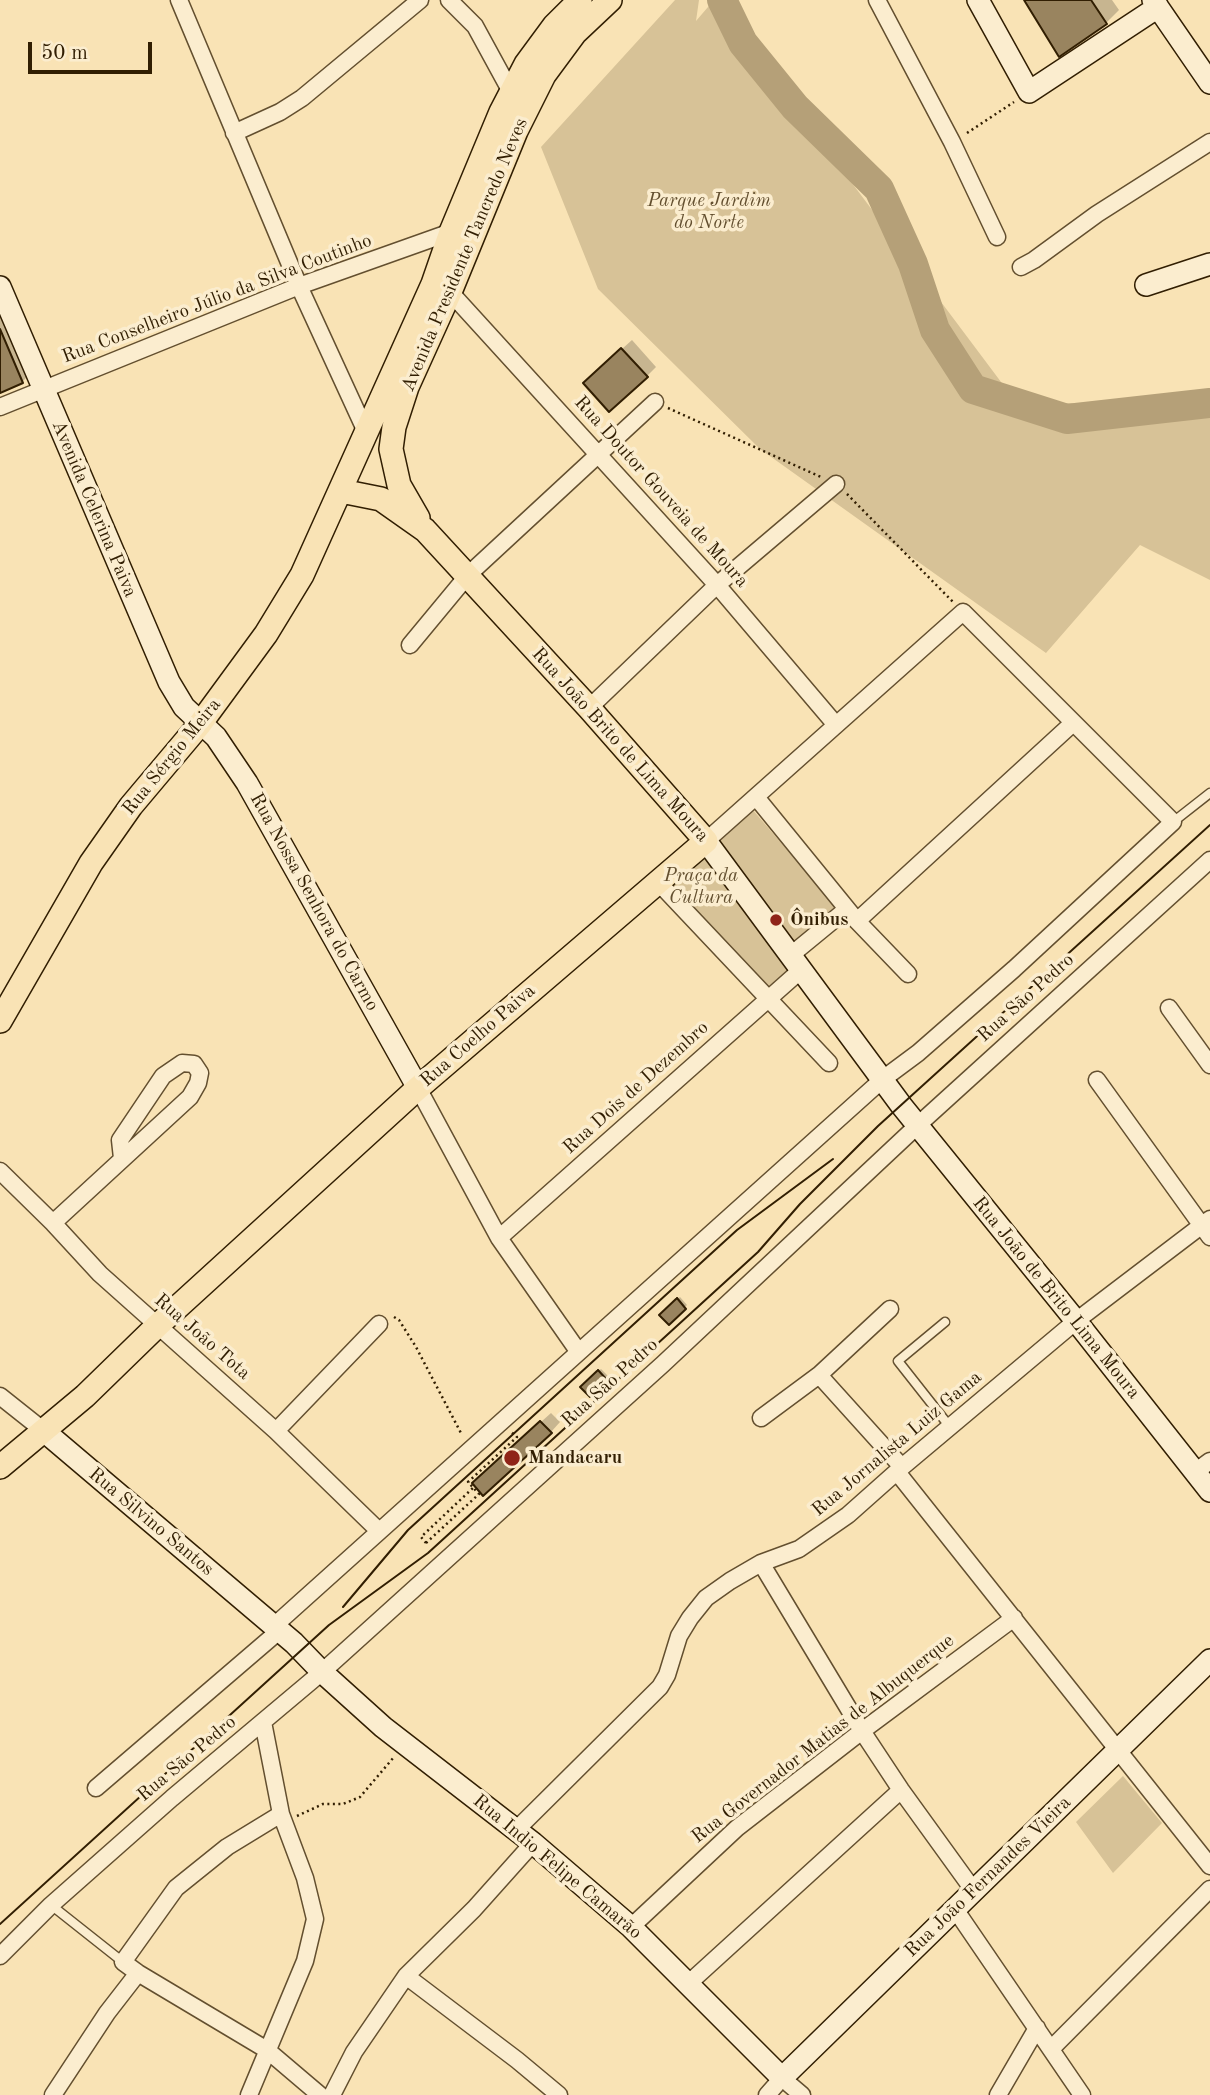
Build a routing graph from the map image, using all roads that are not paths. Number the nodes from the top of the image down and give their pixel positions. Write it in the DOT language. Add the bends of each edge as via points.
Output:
graph roads {
  1 [pos="179,0"];
  2 [pos="420,0"];
  3 [pos="449,0"];
  4 [pos="580,0"];
  5 [pos="610,0"];
  6 [pos="877,0"];
  7 [pos="978,0"];
  8 [pos="1159,2"];
  9 [pos="1210,83"];
  10 [pos="512,92"];
  11 [pos="234,133"];
  12 [pos="1210,142"];
  13 [pos="450,232"];
  14 [pos="997,237"];
  15 [pos="1210,264"];
  16 [pos="1021,267"];
  17 [pos="1146,285"];
  18 [pos="299,286"];
  19 [pos="0,287"];
  20 [pos="450,292"];
  21 [pos="43,389"];
  22 [pos="655,402"];
  23 [pos="0,407"];
  24 [pos="367,433"];
  25 [pos="599,456"];
  26 [pos="836,484"];
  27 [pos="341,491"];
  28 [pos="425,530"];
  29 [pos="468,575"];
  30 [pos="718,585"];
  31 [pos="410,645"];
  32 [pos="589,708"];
  33 [pos="1073,723"];
  34 [pos="200,724"];
  35 [pos="836,725"];
  36 [pos="1210,793"];
  37 [pos="755,797"];
  38 [pos="1173,822"];
  39 [pos="706,841"];
  40 [pos="1210,861"];
  41 [pos="658,882"];
  42 [pos="852,915"];
  43 [pos="796,962"];
  44 [pos="908,974"];
  45 [pos="767,999"];
  46 [pos="1169,1008"];
  47 [pos="0,1020"];
  48 [pos="829,1063"];
  49 [pos="1210,1065"];
  50 [pos="883,1079"];
  51 [pos="1097,1080"];
  52 [pos="418,1088"];
  53 [pos="901,1105"];
  54 [pos="918,1125"];
  55 [pos="122,1158"];
  56 [pos="0,1171"];
  57 [pos="53,1223"];
  58 [pos="1207,1227"];
  59 [pos="499,1238"];
  60 [pos="890,1309"];
  61 [pos="1076,1321"];
  62 [pos="945,1322"];
  63 [pos="379,1324"];
  64 [pos="158,1325"];
  65 [pos="578,1351"];
  66 [pos="819,1375"];
  67 [pos="0,1396"];
  68 [pos="761,1418"];
  69 [pos="950,1427"];
  70 [pos="44,1431"];
  71 [pos="276,1431"];
  72 [pos="1203,1466"];
  73 [pos="0,1467"];
  74 [pos="900,1469"];
  75 [pos="1210,1492"];
  76 [pos="379,1531"];
  77 [pos="761,1563"];
  78 [pos="1014,1618"];
  79 [pos="277,1628"];
  80 [pos="301,1650"];
  81 [pos="1210,1660"];
  82 [pos="322,1672"];
  83 [pos="263,1722"];
  84 [pos="862,1731"];
  85 [pos="1117,1752"];
  86 [pos="96,1788"];
  87 [pos="901,1790"];
  88 [pos="283,1819"];
  89 [pos="524,1837"];
  90 [pos="1210,1866"];
  91 [pos="1210,1889"];
  92 [pos="974,1891"];
  93 [pos="51,1905"];
  94 [pos="955,1909"];
  95 [pos="631,1927"];
  96 [pos="0,1956"];
  97 [pos="123,1962"];
  98 [pos="138,1973"];
  99 [pos="406,1976"];
  100 [pos="689,1983"];
  101 [pos="1037,2028"];
  102 [pos="1051,2049"];
  103 [pos="267,2050"];
  104 [pos="782,2078"];
  105 [pos="53,2095"];
  106 [pos="249,2095"];
  107 [pos="320,2095"];
  108 [pos="332,2095"];
  109 [pos="559,2095"];
  110 [pos="767,2095"];
  111 [pos="802,2095"];
  112 [pos="998,2095"];
  113 [pos="1082,2095"];
  1 -- 11 [label="street"];
  2 -- 11 [label="street" via="302,97"];
  3 -- 10 [label="street" via="475,26"];
  4 -- 10 [label="main road, Avenida Presidente Tancredo Neves" via="554,26"];
  5 -- 20 [label="main road, Avenida Presidente Tancredo Neves" via="575,33 544,75"];
  6 -- 14 [label="street" via="953,142"];
  7 -- 8 [label="street" via="1029,92"];
  8 -- 9 [label="street"];
  10 -- 13 [label="main road, Avenida Presidente Tancredo Neves"];
  11 -- 18 [label="street"];
  12 -- 16 [label="street"];
  13 -- 18 [label="street, Rua Conselheiro Júlio da Silva Coutinho"];
  13 -- 24 [label="main road, Avenida Presidente Tancredo Neves" via="433,284"];
  15 -- 17 [label="street"];
  18 -- 21 [label="street, Rua Conselheiro Júlio da Silva Coutinho"];
  18 -- 24 [label="street"];
  19 -- 21 [label="street, Avenida Celerina Paiva"];
  20 -- 25 [label="street, Rua Doutor Gouveia de Moura"];
  20 -- 28 [label="main road, Avenida Presidente Tancredo Neves" via="408,387 391,449 399,485"];
  21 -- 23 [label="street, Rua Conselheiro Júlio da Silva Coutinho"];
  21 -- 34 [label="street, Avenida Celerina Paiva" via="169,682"];
  22 -- 25 [label="street"];
  24 -- 27 [label="main road, Avenida Presidente Tancredo Neves"];
  25 -- 29 [label="street"];
  25 -- 30 [label="street, Rua Doutor Gouveia de Moura"];
  26 -- 30 [label="street"];
  27 -- 28 [label="main road" via="381,499"];
  27 -- 34 [label="main road, Rua Sérgio Meira" via="302,575 266,634"];
  28 -- 29 [label="main road, Rua João Brito de Lima Moura"];
  29 -- 31 [label="street"];
  29 -- 32 [label="main road, Rua João Brito de Lima Moura"];
  30 -- 32 [label="street"];
  30 -- 35 [label="street, Rua Doutor Gouveia de Moura"];
  32 -- 39 [label="main road, Rua João Brito de Lima Moura"];
  33 -- 35 [label="street, Rua Coelho Paiva" via="963,612"];
  33 -- 38 [label="street"];
  33 -- 42 [label="street, Rua Dois de Dezembro"];
  34 -- 47 [label="main road, Rua Sérgio Meira" via="131,806 91,863"];
  34 -- 52 [label="street, Rua Nossa Senhora do Carmo" via="216,737 247,783"];
  35 -- 37 [label="street, Rua Coelho Paiva"];
  36 -- 38 [label="lane"];
  37 -- 39 [label="street, Rua Coelho Paiva"];
  37 -- 42 [label="street"];
  38 -- 50 [label="street, Rua São Pedro" via="1014,968"];
  39 -- 41 [label="main road, Rua Coelho Paiva"];
  39 -- 43 [label="street, Rua João Brito de Lima Moura"];
  40 -- 54 [label="street, Rua São Pedro"];
  41 -- 45 [label="street"];
  41 -- 52 [label="main road, Rua Coelho Paiva"];
  42 -- 43 [label="street, Rua Dois de Dezembro"];
  42 -- 44 [label="street"];
  43 -- 45 [label="street, Rua Dois de Dezembro"];
  43 -- 50 [label="street, Rua João Brito de Lima Moura"];
  45 -- 48 [label="street"];
  45 -- 59 [label="street, Rua Dois de Dezembro"];
  46 -- 49 [label="street"];
  50 -- 53 [label="street, Rua João Brito de Lima Moura"];
  50 -- 65 [label="street, Rua São Pedro"];
  51 -- 58 [label="street"];
  52 -- 59 [label="street"];
  52 -- 64 [label="main road, Rua Coelho Paiva"];
  53 -- 54 [label="street, Rua João de Brito Lima Moura"];
  54 -- 61 [label="street, Rua João de Brito Lima Moura"];
  54 -- 82 [label="street, Rua São Pedro"];
  55 -- 55 [label="street" via="120,1140 163,1076 182,1063 194,1064 200,1073 190,1097"];
  55 -- 57 [label="street"];
  56 -- 57 [label="street, Rua João Tota"];
  57 -- 64 [label="street, Rua João Tota" via="100,1274"];
  58 -- 61 [label="street, Rua Jornalista Luiz Gama"];
  59 -- 65 [label="street"];
  60 -- 66 [label="street"];
  61 -- 69 [label="street, Rua Jornalista Luiz Gama"];
  61 -- 72 [label="street, Rua João de Brito Lima Moura"];
  62 -- 69 [label="lane" via="898,1361"];
  63 -- 71 [label="street"];
  64 -- 70 [label="main road, Rua Coelho Paiva"];
  64 -- 71 [label="street, Rua João Tota"];
  65 -- 76 [label="street, Rua São Pedro"];
  66 -- 68 [label="street"];
  66 -- 74 [label="street"];
  67 -- 70 [label="street, Rua Silvino Santos"];
  69 -- 74 [label="street, Rua Jornalista Luiz Gama"];
  70 -- 73 [label="main road, Rua Coelho Paiva"];
  70 -- 79 [label="street, Rua Silvino Santos"];
  71 -- 76 [label="street, Rua João Tota"];
  72 -- 75 [label="street, Rua João de Brito Lima Moura"];
  74 -- 77 [label="street, Rua Jornalista Luiz Gama" via="822,1534"];
  74 -- 78 [label="street"];
  76 -- 79 [label="street, Rua São Pedro"];
  77 -- 84 [label="street"];
  77 -- 89 [label="street, Rua Jornalista Luiz Gama" via="706,1598 679,1636 660,1687"];
  78 -- 84 [label="street, Rua Governador Matias de Albuquerque"];
  78 -- 85 [label="street"];
  79 -- 80 [label="street, Rua Silvino Santos"];
  79 -- 86 [label="street, Rua São Pedro"];
  80 -- 82 [label="street, Rua Indio Felipe Camarão"];
  81 -- 85 [label="street, Rua João Fernandes Vieira"];
  82 -- 83 [label="street, Rua São Pedro"];
  82 -- 89 [label="street, Rua Indio Felipe Camarão"];
  83 -- 88 [label="street"];
  83 -- 93 [label="street, Rua São Pedro"];
  84 -- 87 [label="street"];
  84 -- 95 [label="street, Rua Governador Matias de Albuquerque" via="737,1828"];
  85 -- 90 [label="street"];
  85 -- 92 [label="street, Rua João Fernandes Vieira"];
  87 -- 92 [label="street"];
  87 -- 100 [label="street"];
  88 -- 97 [label="street" via="254,1829 176,1888"];
  88 -- 103 [label="street" via="312,1900 314,1919 305,1961"];
  89 -- 95 [label="street, Rua Indio Felipe Camarão"];
  89 -- 99 [label="street, Rua Jornalista Luiz Gama" via="474,1909"];
  91 -- 102 [label="street"];
  92 -- 94 [label="street, Rua João Fernandes Vieira"];
  93 -- 96 [label="street, Rua São Pedro"];
  93 -- 97 [label="lane"];
  94 -- 101 [label="street"];
  94 -- 104 [label="street, Rua João Fernandes Vieira"];
  95 -- 100 [label="street, Rua Indio Felipe Camarão"];
  97 -- 98 [label="street"];
  98 -- 103 [label="street"];
  98 -- 105 [label="street"];
  99 -- 108 [label="street, Rua Jornalista Luiz Gama" via="354,2052"];
  99 -- 109 [label="street"];
  100 -- 104 [label="street, Rua Indio Felipe Camarão"];
  101 -- 102 [label="street"];
  101 -- 112 [label="street"];
  102 -- 113 [label="street"];
  103 -- 106 [label="street"];
  103 -- 107 [label="street"];
  104 -- 110 [label="street, Rua João Fernandes Vieira"];
  104 -- 111 [label="street, Rua Indio Felipe Camarão"];
}
